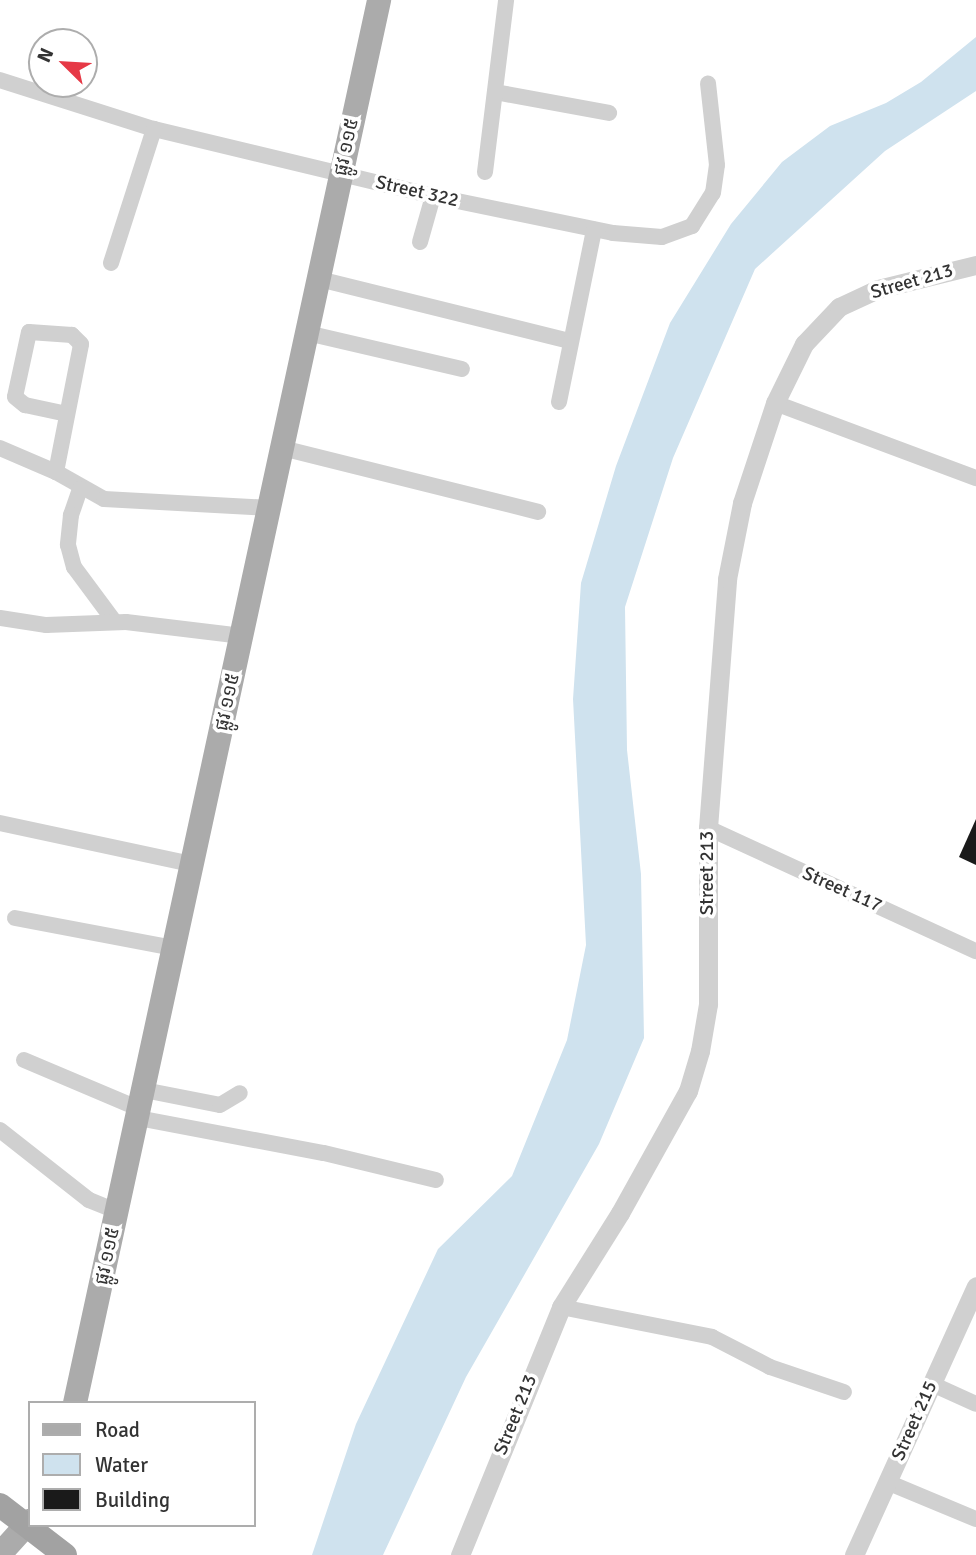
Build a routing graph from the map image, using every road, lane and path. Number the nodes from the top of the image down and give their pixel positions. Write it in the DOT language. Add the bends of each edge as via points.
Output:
graph roads {
  1 [pos="379,0"];
  2 [pos="506,0"];
  3 [pos="0,80"];
  4 [pos="708,83"];
  5 [pos="495,92"];
  6 [pos="609,113"];
  7 [pos="155,130"];
  8 [pos="485,172"];
  9 [pos="341,174"];
  10 [pos="433,196"];
  11 [pos="594,230"];
  12 [pos="420,242"];
  13 [pos="111,263"];
  14 [pos="976,265"];
  15 [pos="319,279"];
  16 [pos="307,333"];
  17 [pos="569,341"];
  18 [pos="462,369"];
  19 [pos="559,402"];
  20 [pos="775,403"];
  21 [pos="67,414"];
  22 [pos="0,448"];
  23 [pos="282,448"];
  24 [pos="56,472"];
  25 [pos="976,478"];
  26 [pos="80,489"];
  27 [pos="269,508"];
  28 [pos="538,512"];
  29 [pos="0,618"];
  30 [pos="114,621"];
  31 [pos="242,636"];
  32 [pos="0,823"];
  33 [pos="708,828"];
  34 [pos="192,864"];
  35 [pos="15,918"];
  36 [pos="174,948"];
  37 [pos="976,951"];
  38 [pos="24,1060"];
  39 [pos="240,1093"];
  40 [pos="140,1106"];
  41 [pos="0,1130"];
  42 [pos="436,1180"];
  43 [pos="118,1212"];
  44 [pos="976,1289"];
  45 [pos="561,1307"];
  46 [pos="932,1384"];
  47 [pos="844,1392"];
  48 [pos="75,1401"];
  49 [pos="976,1404"];
  50 [pos="887,1482"];
  51 [pos="0,1505"];
  52 [pos="976,1519"];
  53 [pos="28,1523"];
  54 [pos="33,1527"];
  55 [pos="0,1554"];
  56 [pos="21,1555"];
  57 [pos="65,1555"];
  58 [pos="460,1555"];
  59 [pos="854,1555"];
  1 -- 9 [label="main road, ផ្លូវ ១១៥"];
  2 -- 5 [label="street"];
  3 -- 7 [label="street, Street 322"];
  4 -- 11 [label="street, Street 322" via="717,165 713,193 702,216 678,235"];
  5 -- 6 [label="street"];
  5 -- 8 [label="street"];
  7 -- 9 [label="street, Street 322"];
  7 -- 13 [label="street"];
  9 -- 10 [label="street, Street 322"];
  9 -- 15 [label="main road, ផ្លូវ ១១៥"];
  10 -- 11 [label="street, Street 322"];
  10 -- 12 [label="street"];
  11 -- 17 [label="street"];
  14 -- 20 [label="street, Street 213" via="878,289 839,307 804,344"];
  15 -- 16 [label="main road, ផ្លូវ ១១៥"];
  15 -- 17 [label="street"];
  16 -- 18 [label="street"];
  16 -- 23 [label="main road, ផ្លូវ ១១៥"];
  17 -- 19 [label="street"];
  20 -- 25 [label="street"];
  20 -- 33 [label="street, Street 213" via="742,503 727,579"];
  21 -- 21 [label="street" via="79,338 29,332 15,397 25,405"];
  21 -- 24 [label="street"];
  22 -- 24 [label="street"];
  23 -- 27 [label="main road, ផ្លូវ ១១៥"];
  23 -- 28 [label="street"];
  24 -- 26 [label="street"];
  26 -- 27 [label="street" via="104,499 129,502"];
  26 -- 30 [label="street" via="68,545 74,567"];
  27 -- 31 [label="main road, ផ្លូវ ១១៥"];
  29 -- 30 [label="street" via="46,625"];
  30 -- 31 [label="street"];
  31 -- 34 [label="main road, ផ្លូវ ១១៥"];
  32 -- 34 [label="street"];
  33 -- 37 [label="street, Street 117"];
  33 -- 45 [label="street, Street 213" via="708,1004 701,1051 688,1091"];
  34 -- 36 [label="main road, ផ្លូវ ១១៥"];
  35 -- 36 [label="street"];
  36 -- 40 [label="main road, ផ្លូវ ១១៥"];
  38 -- 40 [label="street"];
  39 -- 40 [label="street" via="220,1105"];
  40 -- 42 [label="street"];
  40 -- 43 [label="main road, ផ្លូវ ១១៥"];
  41 -- 43 [label="street" via="89,1200"];
  43 -- 48 [label="main road, ផ្លូវ ១១៥"];
  44 -- 46 [label="street, Street 215"];
  45 -- 47 [label="street" via="712,1337 770,1367"];
  45 -- 58 [label="street, Street 213"];
  46 -- 49 [label="street"];
  46 -- 50 [label="street, Street 215"];
  50 -- 52 [label="street"];
  50 -- 59 [label="street, Street 215"];
  51 -- 53 [label="highway"];
  53 -- 55 [label="main road"];
  53 -- 56 [label="main road"];
  54 -- 57 [label="highway"];
}
